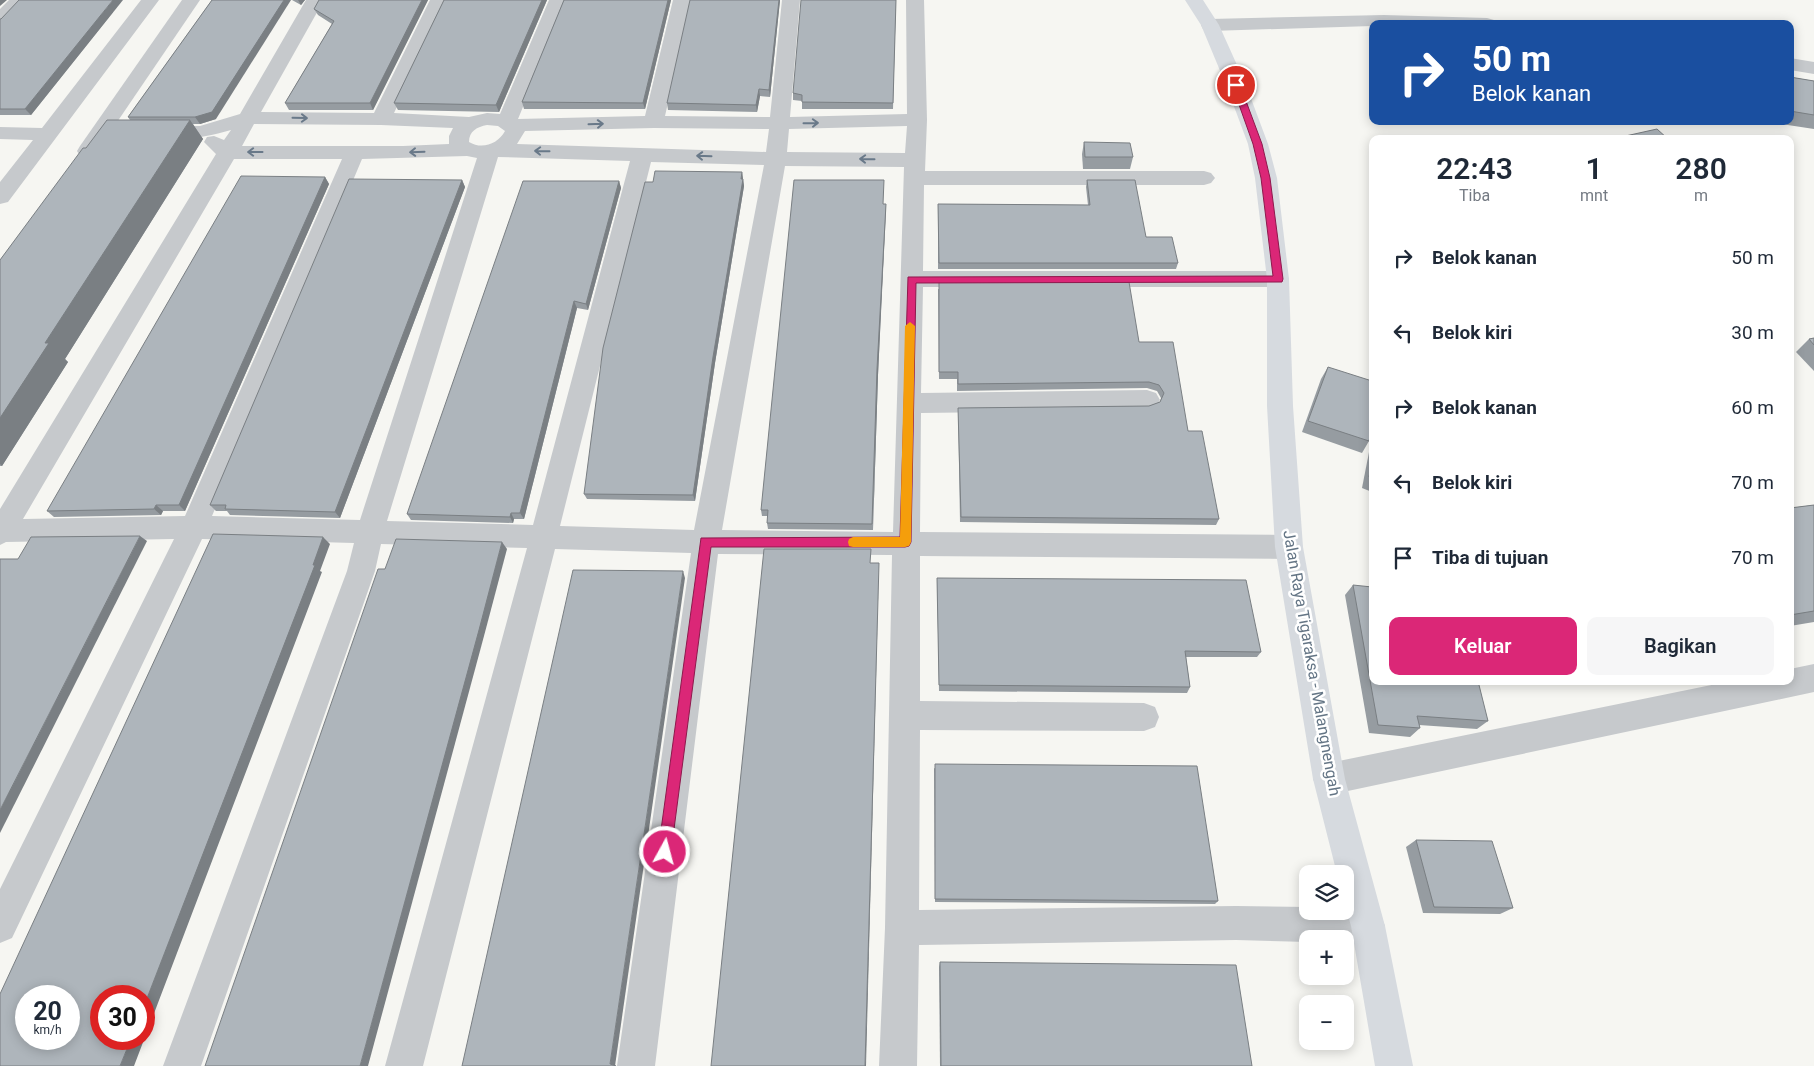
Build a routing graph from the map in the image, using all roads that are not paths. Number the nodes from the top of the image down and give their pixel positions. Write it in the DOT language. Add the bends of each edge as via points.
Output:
graph roads {
  1 [pos="19,0"];
  2 [pos="150,0"];
  3 [pos="191,0"];
  4 [pos="315,0"];
  5 [pos="440,0"];
  6 [pos="558,0"];
  7 [pos="682,0"];
  8 [pos="791,0"];
  9 [pos="915,0"];
  10 [pos="1194,0"];
  11 [pos="1372,0"];
  12 [pos="0,20"];
  13 [pos="1369,20"];
  14 [pos="1384,20"];
  15 [pos="1210,25"];
  16 [pos="1794,65"];
  17 [pos="1814,68"];
  18 [pos="248,118"];
  19 [pos="381,119"];
  20 [pos="917,120"];
  21 [pos="654,122"];
  22 [pos="470,123"];
  23 [pos="510,123"];
  24 [pos="779,123"];
  25 [pos="119,132"];
  26 [pos="201,132"];
  27 [pos="0,134"];
  28 [pos="49,134"];
  29 [pos="484,151"];
  30 [pos="226,152"];
  31 [pos="355,152"];
  32 [pos="642,154"];
  33 [pos="776,159"];
  34 [pos="79,163"];
  35 [pos="915,169"];
  36 [pos="1204,178"];
  37 [pos="0,197"];
  38 [pos="912,279"];
  39 [pos="1278,279"];
  40 [pos="1147,400"];
  41 [pos="908,403"];
  42 [pos="194,527"];
  43 [pos="0,531"];
  44 [pos="370,532"];
  45 [pos="544,537"];
  46 [pos="706,542"];
  47 [pos="905,542"];
  48 [pos="1289,547"];
  49 [pos="1814,678"];
  50 [pos="1794,682"];
  51 [pos="1780,685"];
  52 [pos="904,715"];
  53 [pos="1144,717"];
  54 [pos="1329,779"];
  55 [pos="0,926"];
  56 [pos="1368,926"];
  57 [pos="902,928"];
  58 [pos="182,1066"];
  59 [pos="404,1066"];
  60 [pos="636,1066"];
  61 [pos="898,1066"];
  62 [pos="1394,1066"];
  1 -- 12 [label="street"];
  2 -- 28 [label="street"];
  3 -- 25 [label="street"];
  4 -- 18 [label="street"];
  5 -- 19 [label="street"];
  6 -- 23 [label="street"];
  7 -- 21 [label="street"];
  8 -- 24 [label="street"];
  9 -- 20 [label="street"];
  10 -- 15 [label="main road, Jalan Raya Tigaraksa - Malangnengah"];
  11 -- 14 [label="street"];
  13 -- 15 [label="street"];
  15 -- 39 [label="main road, Jalan Raya Tigaraksa - Malangnengah" via="1258,144 1266,178"];
  16 -- 17 [label="street"];
  18 -- 19 [label="street, one-way"];
  18 -- 26 [label="street"];
  18 -- 30 [label="street"];
  19 -- 22 [label="street"];
  24 -- 20 [label="street, one-way"];
  20 -- 35 [label="street"];
  23 -- 21 [label="street, one-way"];
  21 -- 24 [label="street"];
  22 -- 23 [label="street" via="489,118"];
  22 -- 29 [label="street" via="457,138 459,145"];
  23 -- 29 [label="street" via="515,131 513,138 506,145"];
  24 -- 33 [label="street"];
  25 -- 26 [label="street"];
  25 -- 34 [label="street"];
  26 -- 30 [label="street"];
  27 -- 28 [label="street"];
  28 -- 37 [label="street"];
  29 -- 31 [label="street, one-way"];
  32 -- 29 [label="street, one-way"];
  29 -- 44 [label="street"];
  31 -- 30 [label="street, one-way"];
  30 -- 43 [label="street"];
  31 -- 42 [label="street"];
  33 -- 32 [label="street, one-way"];
  32 -- 45 [label="street"];
  35 -- 33 [label="street, one-way"];
  33 -- 46 [label="street"];
  35 -- 36 [label="street"];
  35 -- 38 [label="street"];
  38 -- 39 [label="street"];
  38 -- 41 [label="street"];
  39 -- 48 [label="main road, Jalan Raya Tigaraksa - Malangnengah" via="1280,406"];
  40 -- 41 [label="street"];
  41 -- 47 [label="street"];
  42 -- 43 [label="street"];
  42 -- 44 [label="street"];
  42 -- 55 [label="street"];
  44 -- 45 [label="street"];
  44 -- 58 [label="street" via="361,571"];
  45 -- 46 [label="street"];
  45 -- 59 [label="street"];
  46 -- 47 [label="street"];
  46 -- 60 [label="street"];
  47 -- 48 [label="street"];
  47 -- 52 [label="street"];
  48 -- 54 [label="main road, Jalan Raya Tigaraksa - Malangnengah"];
  49 -- 50 [label="street"];
  51 -- 54 [label="street"];
  52 -- 53 [label="street"];
  52 -- 57 [label="street"];
  54 -- 56 [label="main road, Jalan Raya Tigaraksa - Malangnengah"];
  56 -- 57 [label="street" via="1236,923"];
  56 -- 62 [label="main road, Jalan Raya Tigaraksa - Malangnengah"];
  57 -- 61 [label="street"];
}
